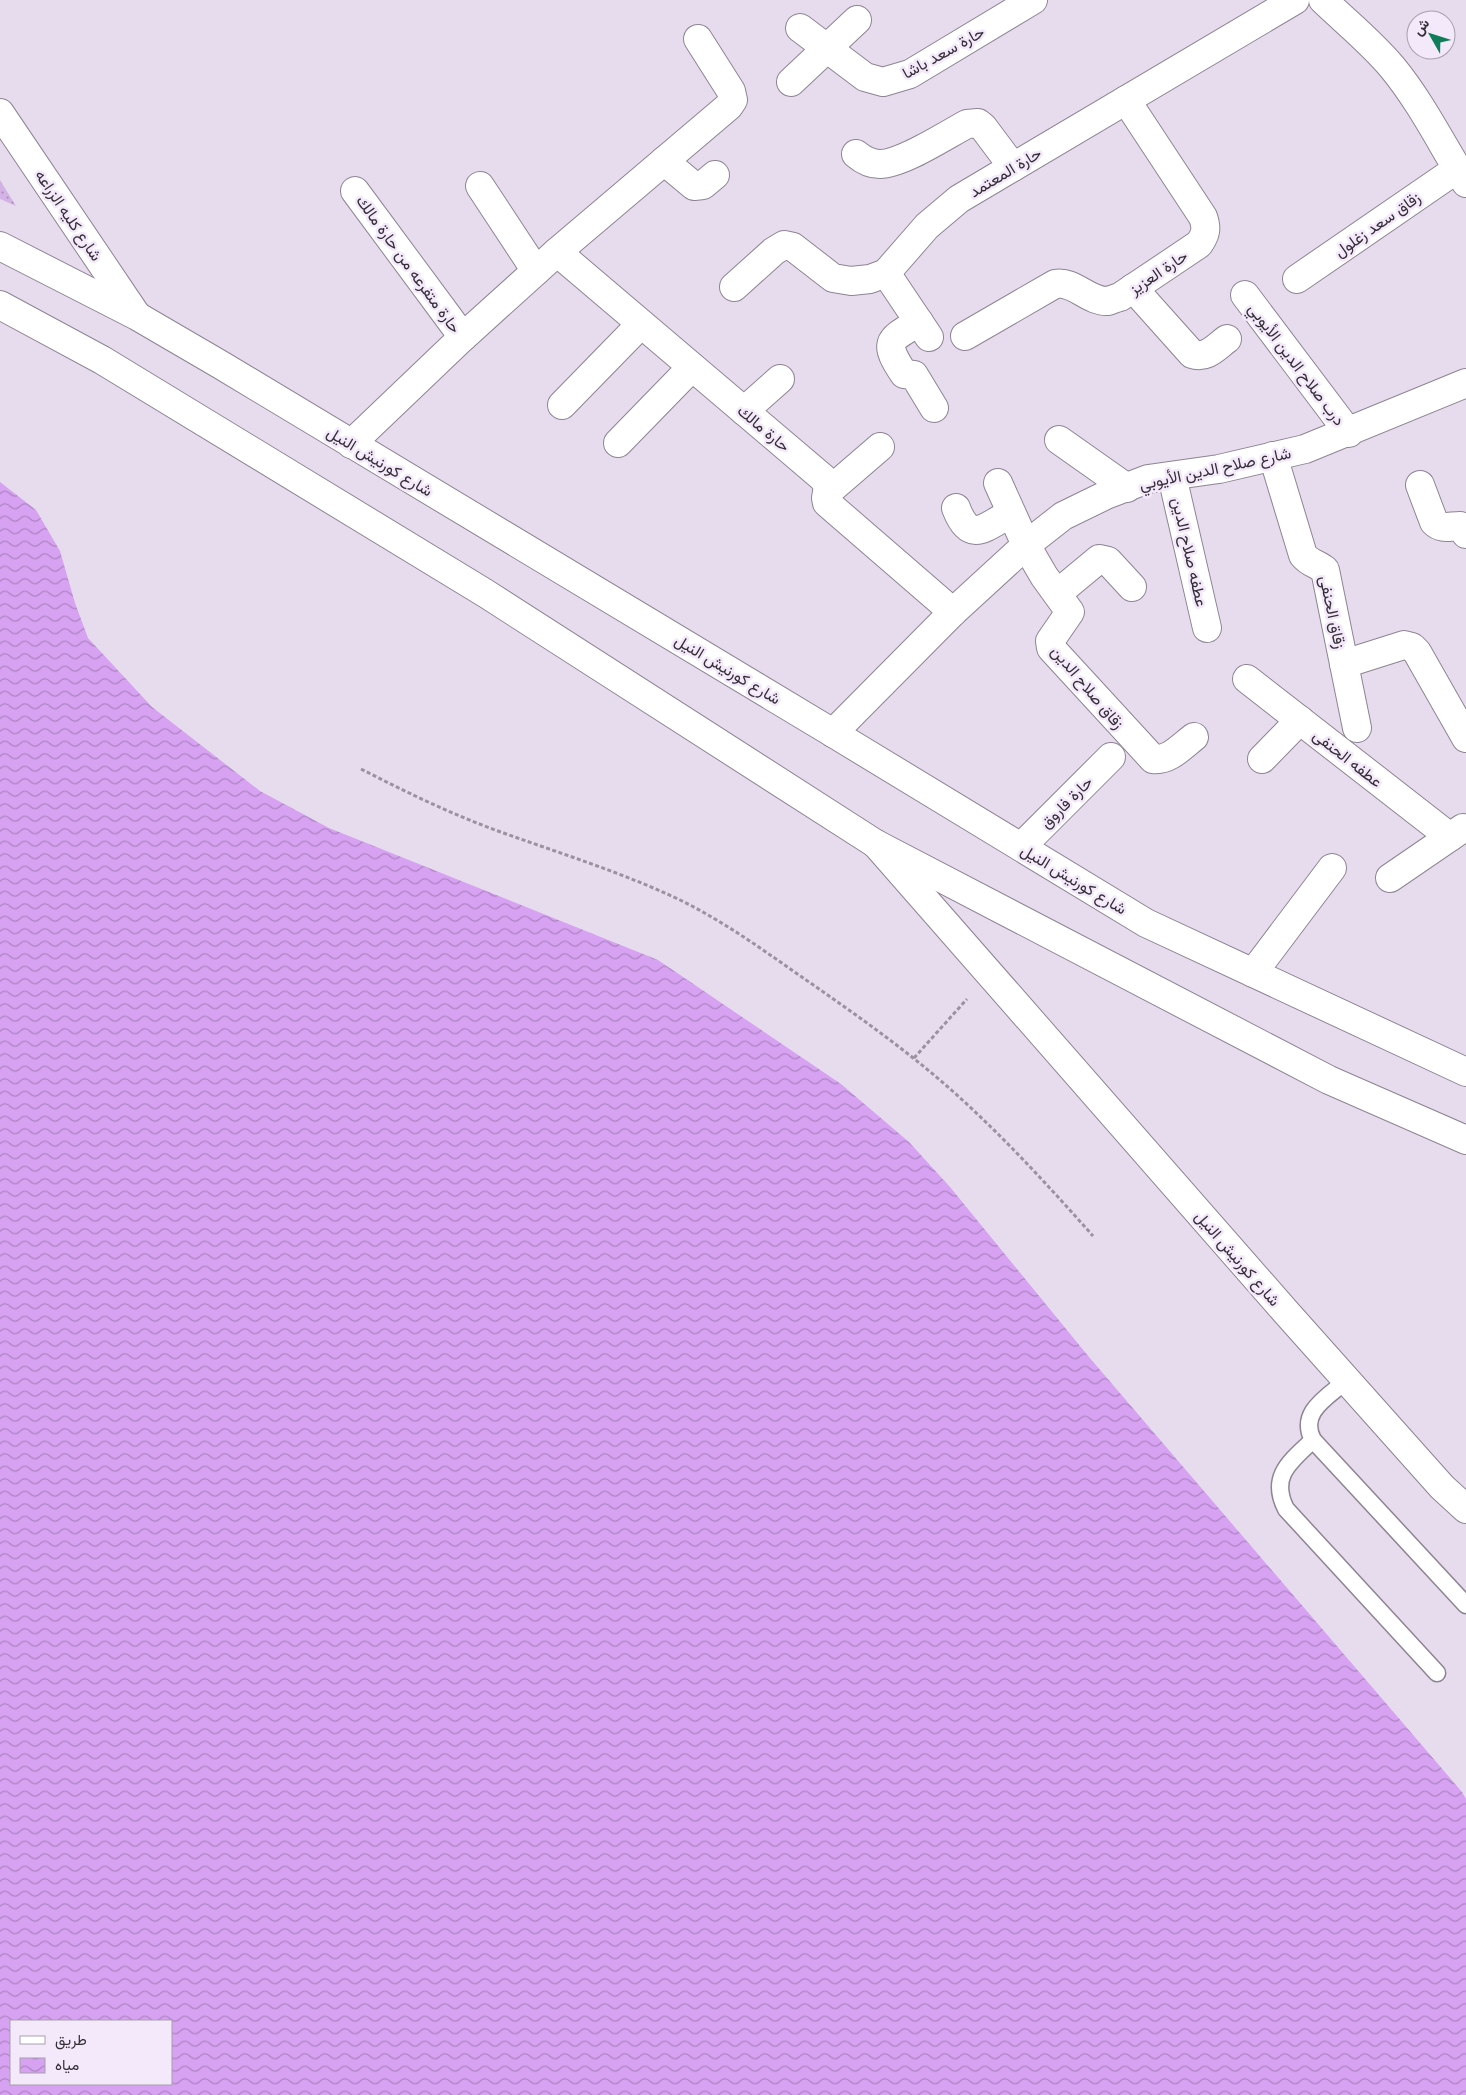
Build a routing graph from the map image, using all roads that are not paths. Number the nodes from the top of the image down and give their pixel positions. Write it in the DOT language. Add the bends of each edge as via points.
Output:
graph roads {
  1 [pos="1033,0"];
  2 [pos="1295,0"];
  3 [pos="1323,0"];
  4 [pos="857,20"];
  5 [pos="800,28"];
  6 [pos="698,39"];
  7 [pos="827,48"];
  8 [pos="791,82"];
  9 [pos="1126,100"];
  10 [pos="0,113"];
  11 [pos="856,154"];
  12 [pos="664,161"];
  13 [pos="1013,167"];
  14 [pos="715,175"];
  15 [pos="1462,176"];
  16 [pos="480,186"];
  17 [pos="355,190"];
  18 [pos="0,246"];
  19 [pos="557,252"];
  20 [pos="536,272"];
  21 [pos="886,273"];
  22 [pos="1297,279"];
  23 [pos="734,287"];
  24 [pos="1133,288"];
  25 [pos="1245,295"];
  26 [pos="0,305"];
  27 [pos="137,316"];
  28 [pos="641,324"];
  29 [pos="965,336"];
  30 [pos="463,338"];
  31 [pos="1227,339"];
  32 [pos="692,367"];
  33 [pos="780,379"];
  34 [pos="1466,383"];
  35 [pos="562,405"];
  36 [pos="934,408"];
  37 [pos="744,411"];
  38 [pos="1349,433"];
  39 [pos="1059,440"];
  40 [pos="618,443"];
  41 [pos="351,444"];
  42 [pos="880,447"];
  43 [pos="1273,456"];
  44 [pos="1172,476"];
  45 [pos="998,483"];
  46 [pos="1420,485"];
  47 [pos="1127,488"];
  48 [pos="829,491"];
  49 [pos="956,508"];
  50 [pos="1011,513"];
  51 [pos="1466,534"];
  52 [pos="1026,545"];
  53 [pos="1132,587"];
  54 [pos="1058,594"];
  55 [pos="953,612"];
  56 [pos="1207,628"];
  57 [pos="1344,664"];
  58 [pos="1247,679"];
  59 [pos="1300,720"];
  60 [pos="1357,728"];
  61 [pos="834,733"];
  62 [pos="1194,737"];
  63 [pos="1466,738"];
  64 [pos="1110,757"];
  65 [pos="1262,759"];
  66 [pos="1458,831"];
  67 [pos="876,844"];
  68 [pos="1020,847"];
  69 [pos="1332,868"];
  70 [pos="1390,878"];
  71 [pos="1254,973"];
  72 [pos="1466,1072"];
  73 [pos="1466,1140"];
  74 [pos="1347,1380"];
  75 [pos="1313,1440"];
  76 [pos="1466,1509"];
  77 [pos="1466,1606"];
  78 [pos="1437,1673"];
  1 -- 7 [label="main road, حارة سعد باشا" via="910,74 894,80 883,82 865,77"];
  2 -- 9 [label="main road, حارة المعتمد"];
  3 -- 15 [label="main road" via="1392,67"];
  4 -- 7 [label="main road"];
  5 -- 7 [label="main road, حارة سعد باشا"];
  6 -- 12 [label="main road" via="731,91 733,100"];
  7 -- 8 [label="main road"];
  9 -- 13 [label="main road, حارة المعتمد"];
  9 -- 24 [label="main road, حارة العزيز" via="1206,224 1206,234 1199,244"];
  10 -- 27 [label="main road, شارع كليه الزراعه"];
  11 -- 13 [label="main road" via="865,161 880,164 896,162 967,124 978,123"];
  12 -- 14 [label="main road" via="694,186 702,185"];
  12 -- 19 [label="main road"];
  13 -- 21 [label="main road, حارة المعتمد" via="941,212"];
  15 -- 22 [label="main road, زقاق سعد زغلول"];
  16 -- 20 [label="main road"];
  17 -- 30 [label="main road, حارة متفرعه من حارة مالك"];
  18 -- 27 [label="main road, شارع كورنيش النيل"];
  19 -- 20 [label="main road"];
  19 -- 28 [label="main road, حارة مالك"];
  20 -- 30 [label="main road"];
  21 -- 23 [label="main road" via="851,282 833,278 793,247 784,245"];
  21 -- 36 [label="main road" via="924,329 894,336 890,348 904,374 914,375"];
  24 -- 29 [label="main road, حارة العزيز" via="1107,301 1062,282 1054,284"];
  24 -- 31 [label="main road" via="1192,354 1206,355"];
  25 -- 38 [label="main road, درب صلاح الدين الأيوبي"];
  26 -- 67 [label="main road, شارع كورنيش النيل" via="102,360 485,592"];
  27 -- 41 [label="main road, شارع كورنيش النيل"];
  28 -- 32 [label="main road, حارة مالك"];
  28 -- 35 [label="main road"];
  30 -- 41 [label="main road"];
  32 -- 37 [label="main road, حارة مالك"];
  32 -- 40 [label="main road"];
  33 -- 37 [label="main road"];
  34 -- 38 [label="main road, شارع صلاح الدين الأيوبي"];
  37 -- 48 [label="main road, حارة مالك" via="823,478"];
  38 -- 43 [label="main road, شارع صلاح الدين الأيوبي" via="1305,450"];
  39 -- 47 [label="main road"];
  41 -- 61 [label="main road, شارع كورنيش النيل"];
  42 -- 48 [label="main road"];
  43 -- 44 [label="main road, شارع صلاح الدين الأيوبي"];
  43 -- 57 [label="main road, زقاق الحنفى" via="1302,555 1325,570"];
  44 -- 47 [label="main road, شارع صلاح الدين الأيوبي" via="1148,479"];
  44 -- 56 [label="main road, عطفه صلاح الدين"];
  45 -- 50 [label="main road, زقاق صلاح الدين"];
  46 -- 51 [label="main road" via="1434,522 1444,527 1460,526"];
  47 -- 52 [label="main road, شارع صلاح الدين الأيوبي" via="1064,516"];
  48 -- 55 [label="main road, حارة مالك" via="828,503"];
  49 -- 50 [label="main road" via="962,522 974,530 981,530"];
  50 -- 52 [label="main road, زقاق صلاح الدين"];
  52 -- 54 [label="main road, زقاق صلاح الدين"];
  52 -- 55 [label="main road, شارع صلاح الدين الأيوبي"];
  53 -- 54 [label="main road" via="1108,561 1099,559"];
  54 -- 62 [label="main road, زقاق صلاح الدين" via="1070,612 1050,641 1051,648 1146,753 1161,760"];
  55 -- 61 [label="main road, شارع صلاح الدين الأيوبي"];
  57 -- 60 [label="main road, زقاق الحنفى"];
  57 -- 63 [label="main road, زقاق الحنفى" via="1404,645 1412,646"];
  58 -- 59 [label="main road, عطفه الحنفى"];
  59 -- 65 [label="main road"];
  59 -- 66 [label="main road, عطفه الحنفى"];
  61 -- 68 [label="main road, شارع كورنيش النيل"];
  64 -- 68 [label="main road, حارة فاروق"];
  66 -- 70 [label="main road"];
  67 -- 73 [label="main road, شارع كورنيش النيل" via="1329,1080"];
  67 -- 74 [label="main road, شارع كورنيش النيل"];
  68 -- 71 [label="main road, شارع كورنيش النيل" via="1146,923"];
  69 -- 71 [label="main road"];
  71 -- 72 [label="main road, شارع كورنيش النيل"];
  74 -- 75 [label="lane" via="1309,1417 1309,1432"];
  74 -- 76 [label="main road, شارع كورنيش النيل" via="1442,1487"];
  75 -- 77 [label="lane"];
  75 -- 78 [label="lane" via="1280,1479 1280,1495 1286,1509"];
}
